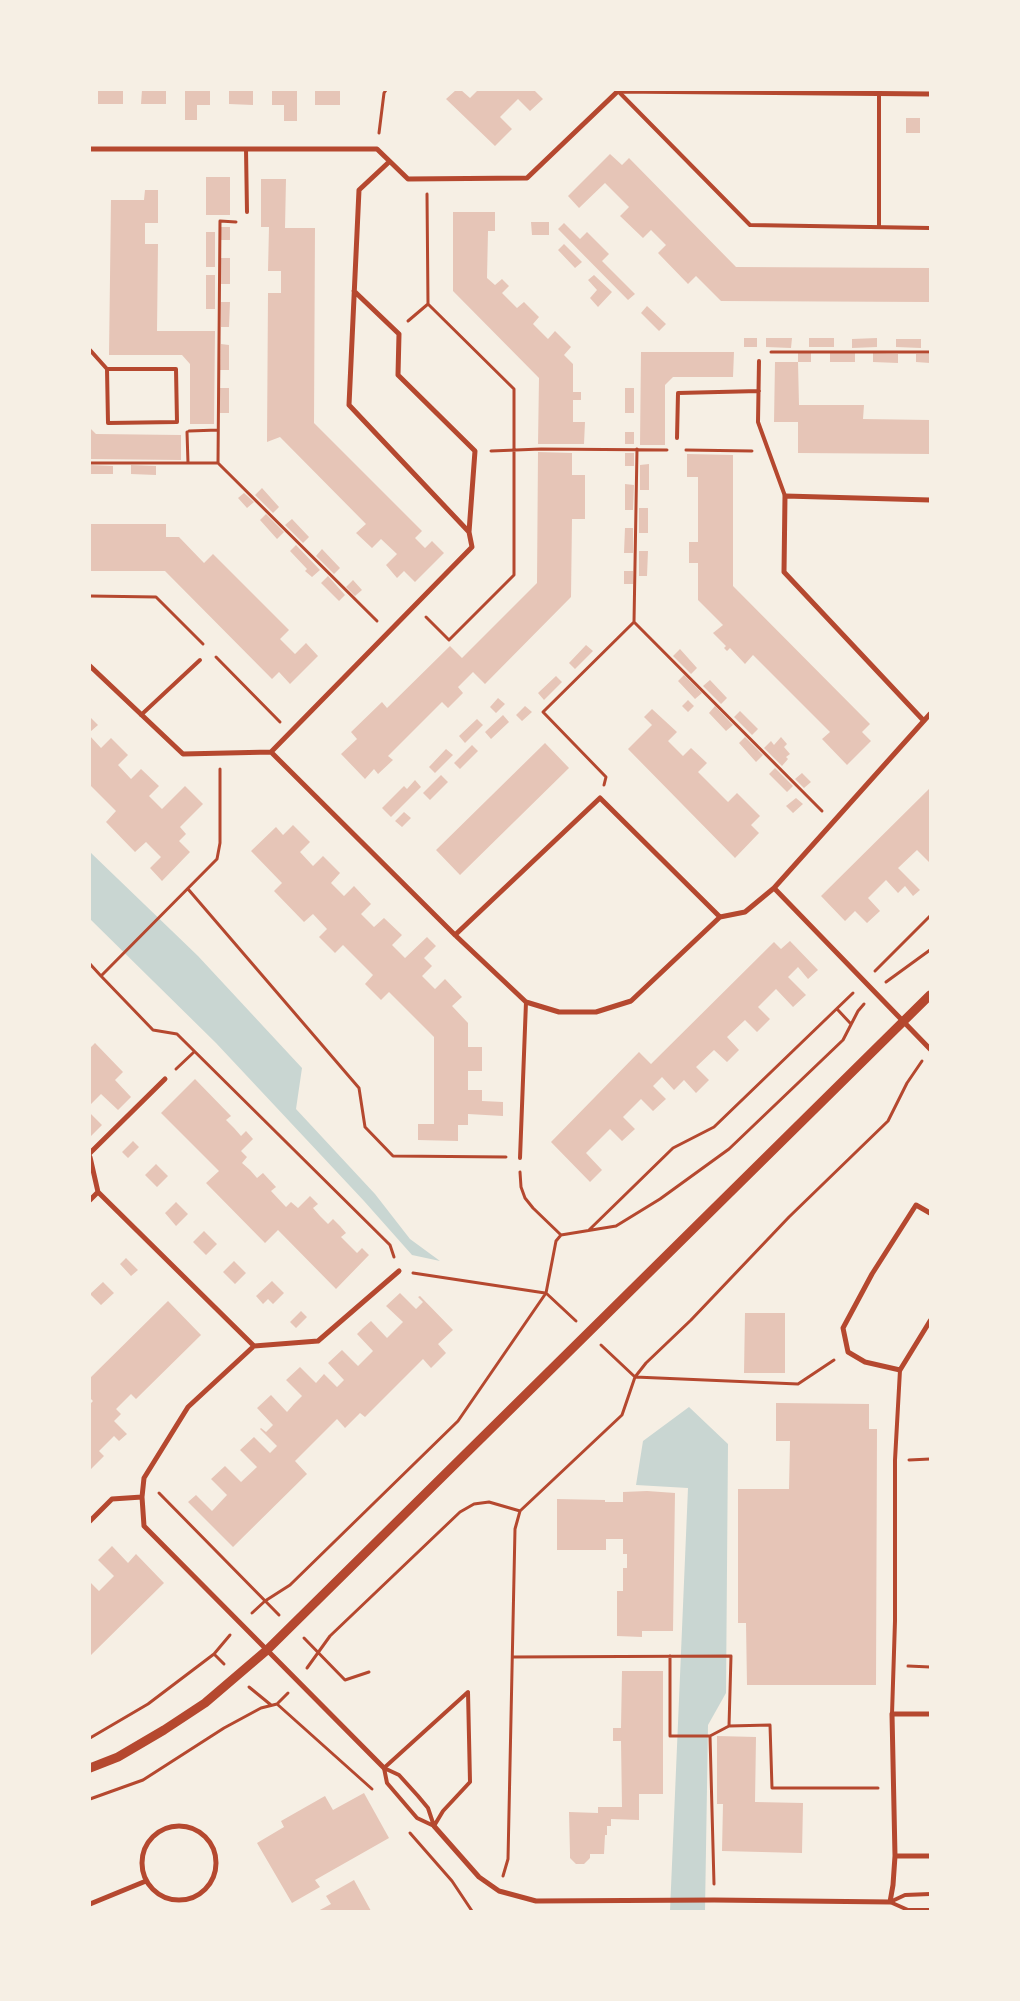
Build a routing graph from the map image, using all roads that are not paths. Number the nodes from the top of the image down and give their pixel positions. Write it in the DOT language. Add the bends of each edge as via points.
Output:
graph roads {
  1 [pos="618,91"];
  2 [pos="879,93"];
  3 [pos="930,94"];
  4 [pos="90,149"];
  5 [pos="246,149"];
  6 [pos="389,162"];
  7 [pos="246,212"];
  8 [pos="879,226"];
  9 [pos="930,228"];
  10 [pos="354,291"];
  11 [pos="90,350"];
  12 [pos="759,360"];
  13 [pos="107,369"];
  14 [pos="759,391"];
  15 [pos="677,438"];
  16 [pos="785,496"];
  17 [pos="930,500"];
  18 [pos="469,532"];
  19 [pos="200,660"];
  20 [pos="90,666"];
  21 [pos="930,714"];
  22 [pos="141,715"];
  23 [pos="924,721"];
  24 [pos="271,752"];
  25 [pos="774,888"];
  26 [pos="720,917"];
  27 [pos="455,935"];
  28 [pos="930,995"];
  29 [pos="526,1002"];
  30 [pos="904,1022"];
  31 [pos="930,1049"];
  32 [pos="165,1079"];
  33 [pos="90,1153"];
  34 [pos="90,1157"];
  35 [pos="520,1158"];
  36 [pos="98,1192"];
  37 [pos="90,1200"];
  38 [pos="930,1213"];
  39 [pos="399,1271"];
  40 [pos="930,1321"];
  41 [pos="254,1346"];
  42 [pos="900,1370"];
  43 [pos="142,1497"];
  44 [pos="90,1521"];
  45 [pos="267,1650"];
  46 [pos="892,1714"];
  47 [pos="930,1714"];
  48 [pos="90,1768"];
  49 [pos="384,1768"];
  50 [pos="434,1826"];
  51 [pos="895,1856"];
  52 [pos="930,1856"];
  53 [pos="146,1881"];
  54 [pos="930,1894"];
  55 [pos="890,1902"];
  56 [pos="90,1905"];
  57 [pos="930,1910"];
  58 [pos="90,1911"];
  1 -- 2 [label="street"];
  1 -- 6 [label="street" via="527,178 408,179"];
  1 -- 8 [label="lane" via="750,225"];
  2 -- 3 [label="street"];
  2 -- 8 [label="lane"];
  4 -- 5 [label="street"];
  5 -- 6 [label="street" via="377,149"];
  5 -- 7 [label="lane"];
  6 -- 10 [label="street" via="359,190"];
  8 -- 9 [label="lane"];
  10 -- 18 [label="street" via="349,405"];
  10 -- 18 [label="street" via="399,334 398,375 475,451"];
  11 -- 13 [label="lane"];
  12 -- 14 [label="lane"];
  13 -- 13 [label="lane" via="176,369 177,422 108,423"];
  14 -- 15 [label="lane" via="678,393"];
  14 -- 16 [label="lane" via="758,422"];
  16 -- 17 [label="street"];
  16 -- 23 [label="street" via="784,572"];
  18 -- 24 [label="street" via="472,547"];
  19 -- 22 [label="lane"];
  20 -- 22 [label="street"];
  21 -- 23 [label="street"];
  22 -- 24 [label="street" via="183,754"];
  23 -- 25 [label="street"];
  24 -- 27 [label="street"];
  25 -- 26 [label="street" via="745,912"];
  25 -- 30 [label="street"];
  26 -- 27 [label="street" via="600,798"];
  26 -- 29 [label="street" via="632,1001 596,1012 558,1012"];
  27 -- 29 [label="street"];
  28 -- 30 [label="street"];
  29 -- 35 [label="lane"];
  30 -- 31 [label="street"];
  30 -- 45 [label="street"];
  32 -- 33 [label="street"];
  34 -- 36 [label="street"];
  36 -- 37 [label="street"];
  36 -- 41 [label="street"];
  38 -- 42 [label="street" via="916,1205 842,1328 848,1352 865,1362"];
  39 -- 41 [label="street" via="318,1341"];
  40 -- 42 [label="street"];
  41 -- 43 [label="street" via="188,1407 144,1478"];
  42 -- 46 [label="lane"];
  43 -- 44 [label="street" via="112,1499"];
  43 -- 45 [label="street" via="144,1526"];
  45 -- 48 [label="street" via="205,1703 118,1757"];
  45 -- 49 [label="street"];
  46 -- 47 [label="street"];
  46 -- 51 [label="street"];
  49 -- 50 [label="lane" via="399,1775 418,1796 428,1808"];
  49 -- 50 [label="lane" via="387,1783 418,1818"];
  49 -- 50 [label="lane" via="468,1692 470,1782 443,1810"];
  50 -- 55 [label="street" via="479,1877 498,1891 536,1901"];
  51 -- 52 [label="street"];
  51 -- 55 [label="street"];
  53 -- 53 [label="street" via="164,1898 176,1901 189,1899 200,1894 212,1880 217,1863 215,1850 200,1831 188,1826 164,1829 146,1845 142,1857"];
  53 -- 56 [label="street"];
  54 -- 55 [label="lane" via="905,1895"];
  55 -- 57 [label="lane" via="908,1910"];
  56 -- 58 [label="street"];
}
